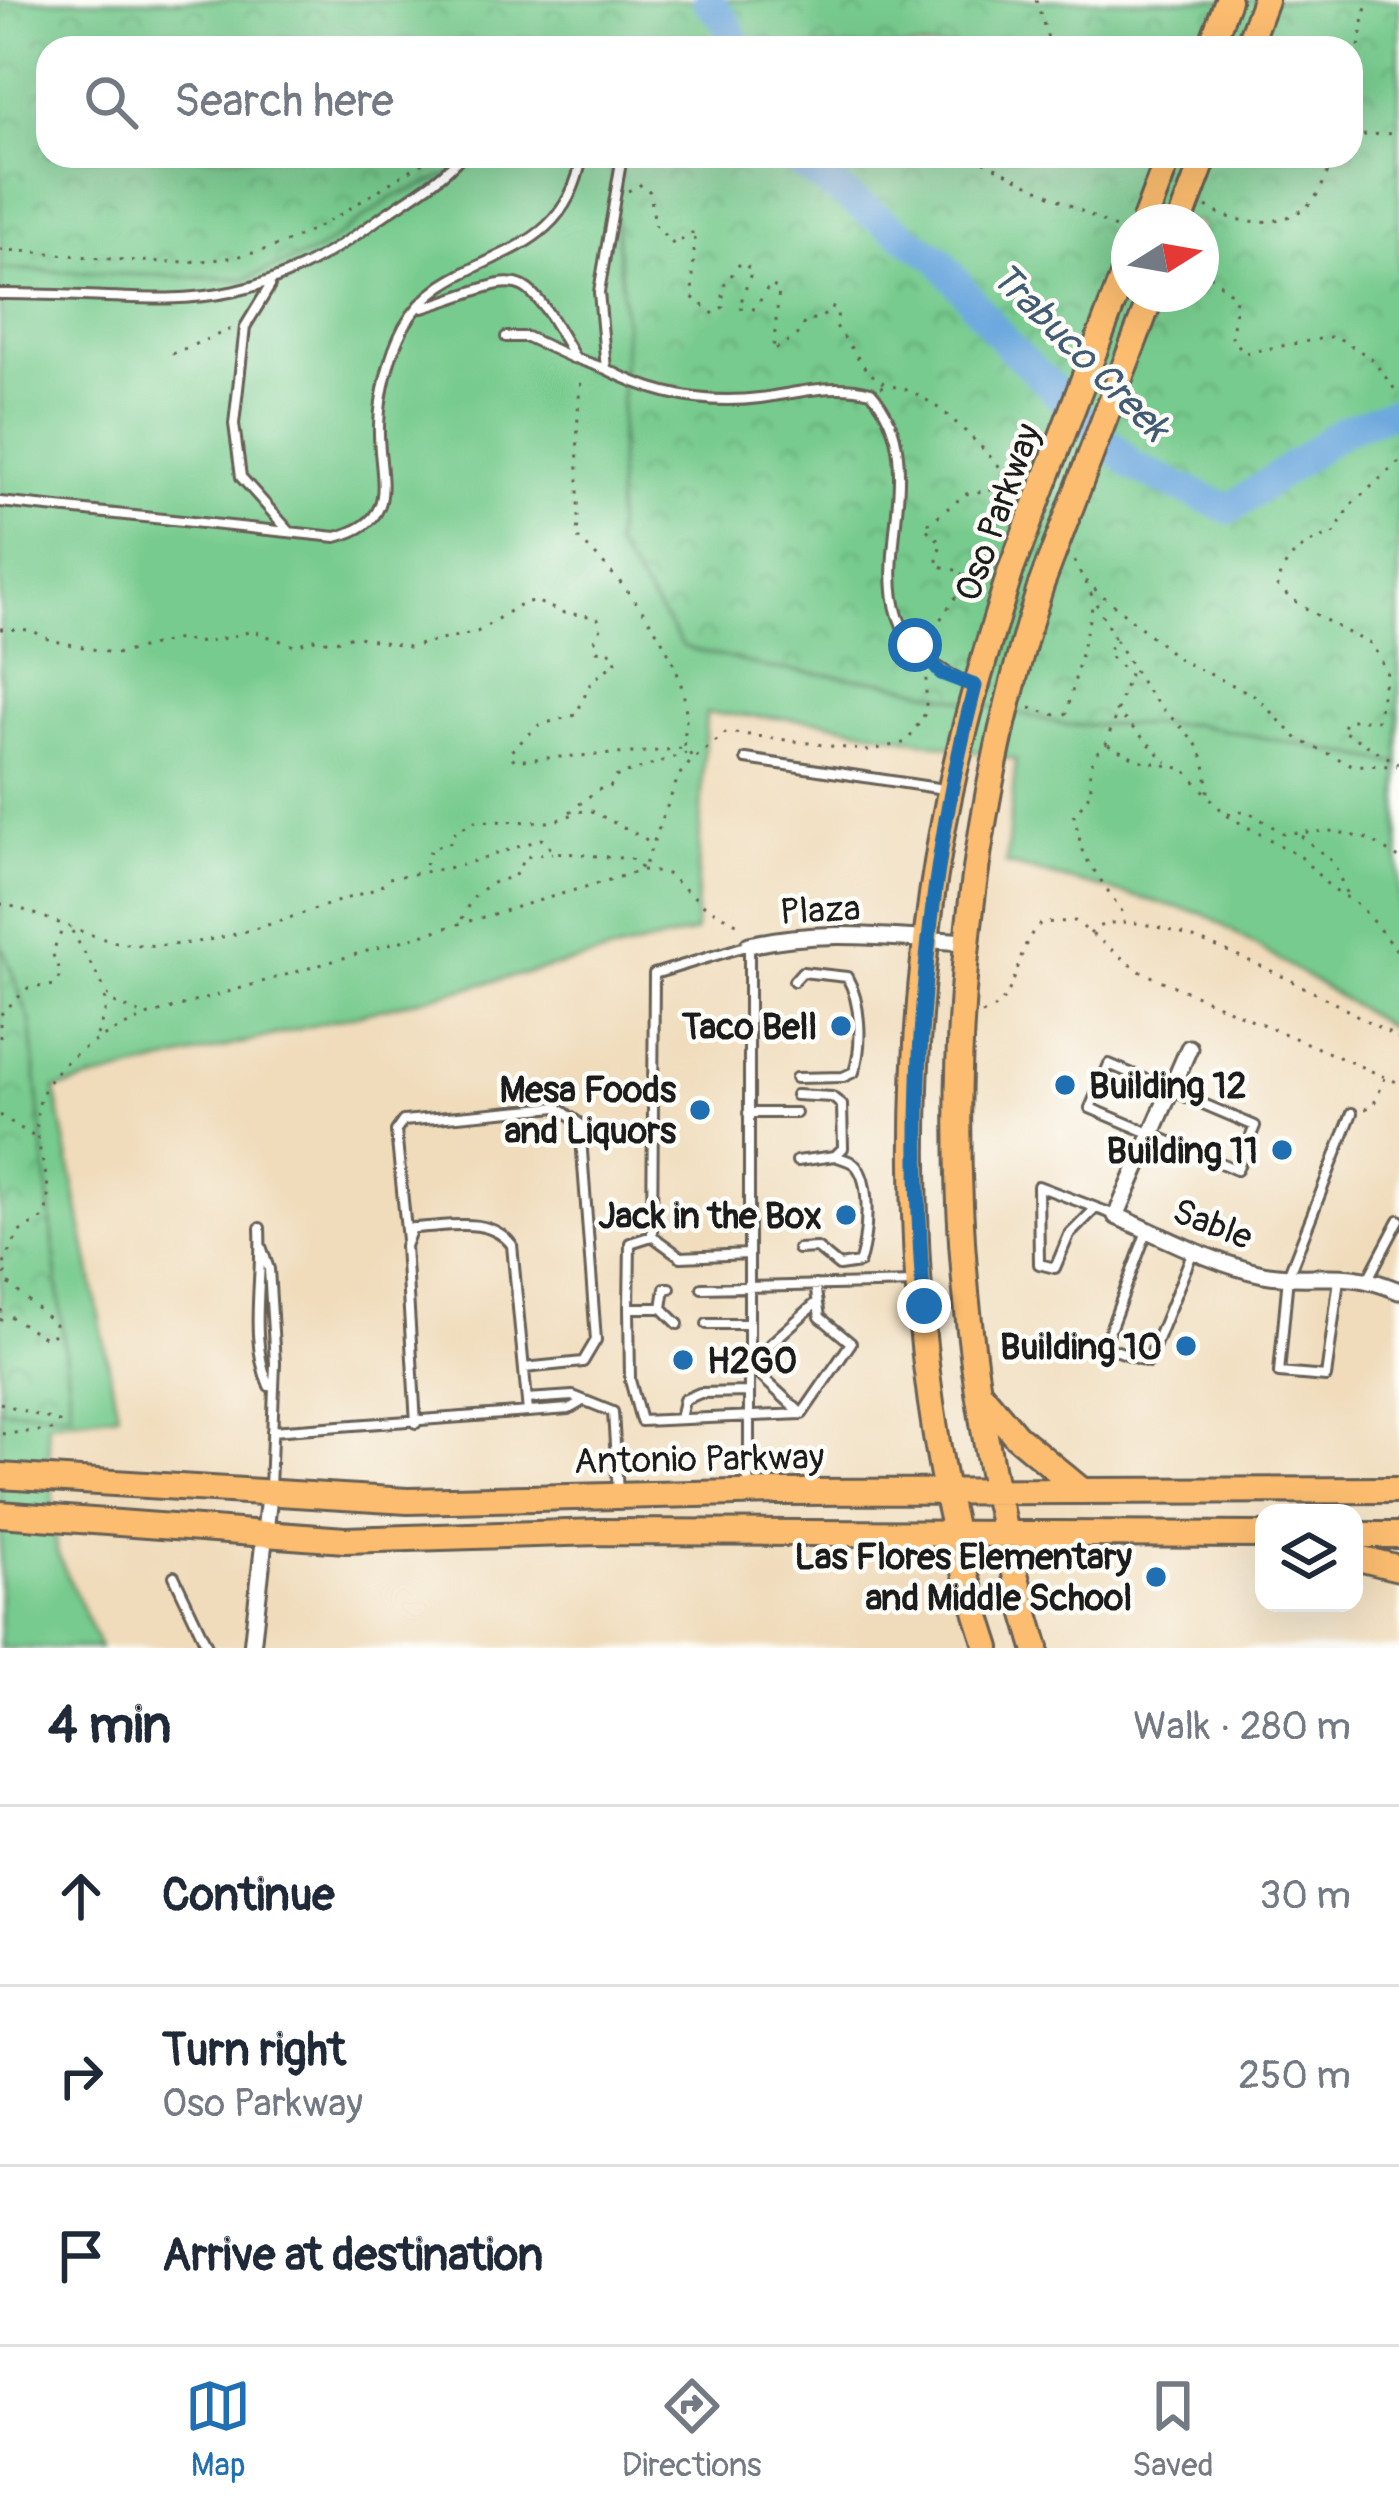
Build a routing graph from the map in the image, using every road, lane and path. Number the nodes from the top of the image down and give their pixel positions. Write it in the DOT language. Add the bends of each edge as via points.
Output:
graph roads {
  1 [pos="1036,0"];
  2 [pos="1228,0"];
  3 [pos="1265,0"];
  4 [pos="1367,0"];
  5 [pos="1047,36"];
  6 [pos="1214,36"];
  7 [pos="1251,36"];
  8 [pos="1361,36"];
  9 [pos="1399,133"];
  10 [pos="1363,135"];
  11 [pos="416,168"];
  12 [pos="445,168"];
  13 [pos="579,168"];
  14 [pos="620,168"];
  15 [pos="1001,168"];
  16 [pos="1160,168"];
  17 [pos="1200,168"];
  18 [pos="1329,168"];
  19 [pos="624,191"];
  20 [pos="1149,204"];
  21 [pos="1187,204"];
  22 [pos="1219,216"];
  23 [pos="1111,227"];
  24 [pos="0,250"];
  25 [pos="1219,283"];
  26 [pos="271,284"];
  27 [pos="0,294"];
  28 [pos="1111,307"];
  29 [pos="416,311"];
  30 [pos="1145,312"];
  31 [pos="245,327"];
  32 [pos="506,337"];
  33 [pos="172,354"];
  34 [pos="580,360"];
  35 [pos="606,369"];
  36 [pos="886,385"];
  37 [pos="1399,395"];
  38 [pos="1399,462"];
  39 [pos="1017,485"];
  40 [pos="0,502"];
  41 [pos="289,531"];
  42 [pos="1083,580"];
  43 [pos="1094,602"];
  44 [pos="0,629"];
  45 [pos="1114,638"];
  46 [pos="922,653"];
  47 [pos="975,686"];
  48 [pos="1007,701"];
  49 [pos="1114,708"];
  50 [pos="1106,744"];
  51 [pos="685,750"];
  52 [pos="692,759"];
  53 [pos="746,759"];
  54 [pos="1169,764"];
  55 [pos="1399,765"];
  56 [pos="951,790"];
  57 [pos="1208,798"];
  58 [pos="1226,815"];
  59 [pos="567,816"];
  60 [pos="1300,835"];
  61 [pos="652,843"];
  62 [pos="554,852"];
  63 [pos="1399,858"];
  64 [pos="424,869"];
  65 [pos="643,870"];
  66 [pos="1348,898"];
  67 [pos="0,904"];
  68 [pos="461,922"];
  69 [pos="63,928"];
  70 [pos="71,929"];
  71 [pos="1090,934"];
  72 [pos="926,940"];
  73 [pos="966,942"];
  74 [pos="752,944"];
  75 [pos="1399,953"];
  76 [pos="794,981"];
  77 [pos="104,991"];
  78 [pos="959,1013"];
  79 [pos="146,1016"];
  80 [pos="0,1038"];
  81 [pos="1399,1039"];
  82 [pos="95,1040"];
  83 [pos="1190,1048"];
  84 [pos="1385,1077"];
  85 [pos="796,1078"];
  86 [pos="1399,1083"];
  87 [pos="1171,1092"];
  88 [pos="796,1095"];
  89 [pos="748,1113"];
  90 [pos="796,1113"];
  91 [pos="1352,1113"];
  92 [pos="0,1115"];
  93 [pos="1152,1135"];
  94 [pos="37,1139"];
  95 [pos="836,1156"];
  96 [pos="797,1161"];
  97 [pos="1096,1208"];
  98 [pos="1116,1216"];
  99 [pos="1399,1220"];
  100 [pos="260,1228"];
  101 [pos="1147,1229"];
  102 [pos="652,1236"];
  103 [pos="407,1240"];
  104 [pos="798,1249"];
  105 [pos="1194,1249"];
  106 [pos="748,1254"];
  107 [pos="1340,1273"];
  108 [pos="1288,1276"];
  109 [pos="1368,1279"];
  110 [pos="922,1283"];
  111 [pos="815,1285"];
  112 [pos="748,1286"];
  113 [pos="670,1288"];
  114 [pos="702,1288"];
  115 [pos="1399,1291"];
  116 [pos="815,1304"];
  117 [pos="629,1308"];
  118 [pos="662,1309"];
  119 [pos="3,1310"];
  120 [pos="0,1321"];
  121 [pos="678,1324"];
  122 [pos="706,1324"];
  123 [pos="748,1324"];
  124 [pos="748,1364"];
  125 [pos="524,1368"];
  126 [pos="979,1391"];
  127 [pos="748,1392"];
  128 [pos="527,1399"];
  129 [pos="0,1402"];
  130 [pos="581,1402"];
  131 [pos="528,1412"];
  132 [pos="802,1414"];
  133 [pos="748,1415"];
  134 [pos="680,1419"];
  135 [pos="416,1423"];
  136 [pos="272,1431"];
  137 [pos="0,1435"];
  138 [pos="0,1476"];
  139 [pos="1081,1490"];
  140 [pos="1399,1490"];
  141 [pos="945,1491"];
  142 [pos="748,1492"];
  143 [pos="994,1493"];
  144 [pos="618,1495"];
  145 [pos="269,1496"];
  146 [pos="0,1514"];
  147 [pos="954,1531"];
  148 [pos="598,1532"];
  149 [pos="263,1534"];
  150 [pos="1006,1535"];
  151 [pos="1255,1535"];
  152 [pos="1363,1535"];
  153 [pos="1399,1535"];
  154 [pos="1363,1559"];
  155 [pos="1399,1568"];
  156 [pos="174,1576"];
  157 [pos="208,1648"];
  158 [pos="252,1648"];
  159 [pos="988,1648"];
  160 [pos="1036,1648"];
  1 -- 5 [label="path"];
  2 -- 6 [label="main road"];
  3 -- 7 [label="main road"];
  4 -- 8 [label="path"];
  9 -- 10 [label="path"];
  11 -- 24 [label="path" via="319,226 252,253 157,262"];
  12 -- 26 [label="lane" via="335,252"];
  13 -- 29 [label="lane" via="559,219"];
  14 -- 35 [label="lane" via="599,292"];
  15 -- 23 [label="path"];
  16 -- 20 [label="main road, bridge"];
  17 -- 21 [label="main road, bridge"];
  18 -- 22 [label="path" via="1313,200 1282,221"];
  19 -- 36 [label="path" via="642,184 650,192 655,225 674,244 695,231 692,297 704,307 714,314 723,307 722,287 741,262 752,270 739,308 755,309 770,284 779,290 773,351 833,307 836,326"];
  25 -- 37 [label="path" via="1235,298 1232,338 1245,352 1335,336 1371,358"];
  26 -- 27 [label="lane" via="196,300"];
  26 -- 31 [label="lane"];
  28 -- 47 [label="main road, Oso Parkway, bridge"];
  29 -- 34 [label="lane" via="519,282 540,297"];
  29 -- 41 [label="lane" via="380,404 378,512 336,537"];
  30 -- 48 [label="main road, Oso Parkway, bridge" via="1041,585"];
  31 -- 33 [label="path"];
  31 -- 41 [label="lane" via="237,457 249,491"];
  32 -- 34 [label="lane" via="527,337"];
  34 -- 35 [label="lane"];
  34 -- 51 [label="path" via="577,537 647,610 689,717"];
  35 -- 46 [label="lane" via="637,385 707,400 823,387 871,392 900,440 890,576 898,615"];
  38 -- 55 [label="path" via="1352,504 1333,535 1313,539 1282,566 1276,584 1334,630 1372,644 1387,671 1377,720 1347,721 1341,730"];
  39 -- 46 [label="path" via="966,494 924,527 941,542 936,566 963,572"];
  40 -- 41 [label="lane"];
  42 -- 55 [label="path" via="1180,660 1254,695 1299,740 1352,765"];
  43 -- 48 [label="path" via="1067,713"];
  44 -- 51 [label="path" via="116,654 253,631 295,646 353,636 409,646 478,632 522,603 549,602 564,614 597,616 597,650 614,653 616,662 591,682 576,716 538,724 509,753 515,761"];
  45 -- 57 [label="path" via="1154,699 1189,730 1208,764"];
  46 -- 47 [label="lane" via="941,673"];
  46 -- 52 [label="path" via="919,665 930,680 926,712 907,742 868,751 727,732"];
  47 -- 56 [label="main road, Oso Parkway"];
  48 -- 73 [label="main road, Oso Parkway"];
  49 -- 54 [label="path"];
  50 -- 54 [label="path"];
  51 -- 52 [label="path"];
  51 -- 59 [label="path" via="615,777"];
  52 -- 61 [label="path"];
  53 -- 56 [label="lane"];
  54 -- 57 [label="path" via="1184,769"];
  56 -- 72 [label="main road, Oso Parkway"];
  57 -- 58 [label="path"];
  58 -- 60 [label="path" via="1247,811"];
  58 -- 66 [label="path" via="1301,857"];
  59 -- 61 [label="path" via="588,809"];
  59 -- 64 [label="path" via="476,821 431,848"];
  60 -- 63 [label="path" via="1350,835"];
  60 -- 66 [label="path" via="1334,863"];
  61 -- 65 [label="path"];
  62 -- 64 [label="path" via="542,839"];
  62 -- 65 [label="path" via="631,859"];
  62 -- 68 [label="path" via="525,857 514,877 470,899"];
  64 -- 70 [label="path" via="204,944 161,948"];
  65 -- 68 [label="path"];
  65 -- 74 [label="path" via="668,874 705,906 739,920"];
  66 -- 75 [label="path"];
  67 -- 69 [label="path"];
  68 -- 79 [label="path"];
  69 -- 70 [label="path"];
  69 -- 80 [label="path" via="52,953 62,972 56,985 28,988 0,1015"];
  70 -- 77 [label="path"];
  71 -- 78 [label="path" via="1075,922 1041,923 1027,935 1007,998 981,1014"];
  71 -- 81 [label="path" via="1127,919 1153,923 1280,972"];
  71 -- 84 [label="path" via="1139,971"];
  72 -- 73 [label="street, Plaza"];
  72 -- 74 [label="street, Plaza" via="794,934"];
  72 -- 110 [label="main road, Oso Parkway" via="916,1072"];
  73 -- 78 [label="main road, Oso Parkway"];
  74 -- 89 [label="lane"];
  74 -- 102 [label="lane" via="654,974"];
  76 -- 85 [label="lane" via="802,972 847,977 856,993 859,1058 843,1077"];
  77 -- 79 [label="path"];
  77 -- 82 [label="path"];
  78 -- 126 [label="main road, Oso Parkway" via="958,1167"];
  79 -- 82 [label="path"];
  82 -- 94 [label="path" via="73,1050 43,1087"];
  83 -- 87 [label="street, Sable"];
  84 -- 86 [label="path"];
  84 -- 91 [label="path" via="1372,1106"];
  87 -- 93 [label="street, Sable"];
  87 -- 93 [label="lane" via="1109,1064 1090,1108"];
  87 -- 93 [label="lane" via="1255,1126 1237,1170"];
  88 -- 95 [label="lane" via="842,1105 843,1148"];
  89 -- 90 [label="lane"];
  89 -- 106 [label="lane"];
  91 -- 108 [label="lane"];
  92 -- 94 [label="path"];
  93 -- 98 [label="street, Sable"];
  94 -- 119 [label="path" via="52,1195 44,1218 19,1232 3,1266 8,1283 55,1324 55,1334 45,1338"];
  95 -- 96 [label="lane"];
  95 -- 104 [label="lane" via="864,1179 859,1263 838,1266 817,1248"];
  97 -- 97 [label="lane" via="1038,1186 1039,1264 1055,1268 1069,1235"];
  97 -- 98 [label="lane"];
  98 -- 101 [label="street, Sable"];
  99 -- 109 [label="lane"];
  100 -- 136 [label="lane" via="261,1368"];
  101 -- 105 [label="street, Sable"];
  101 -- 105 [label="lane" via="1104,1346 1148,1362"];
  102 -- 106 [label="lane" via="681,1257"];
  102 -- 117 [label="lane" via="630,1243"];
  103 -- 125 [label="lane" via="412,1228 500,1229 512,1245"];
  103 -- 125 [label="lane" via="396,1131 403,1121 557,1107 580,1124 596,1340 583,1362"];
  103 -- 135 [label="lane"];
  105 -- 108 [label="street, Sable"];
  106 -- 112 [label="lane"];
  107 -- 108 [label="street, Sable"];
  107 -- 108 [label="lane" via="1326,1377 1280,1373"];
  107 -- 109 [label="street, Sable"];
  109 -- 115 [label="street, Sable"];
  110 -- 111 [label="lane"];
  110 -- 141 [label="main road, Oso Parkway"];
  111 -- 112 [label="lane"];
  111 -- 116 [label="lane"];
  112 -- 114 [label="lane"];
  112 -- 123 [label="lane"];
  113 -- 118 [label="lane"];
  116 -- 124 [label="lane"];
  116 -- 132 [label="lane" via="851,1343"];
  117 -- 118 [label="lane"];
  117 -- 134 [label="lane" via="630,1380 641,1420"];
  118 -- 121 [label="lane"];
  119 -- 120 [label="path"];
  122 -- 123 [label="lane"];
  123 -- 124 [label="lane"];
  124 -- 127 [label="lane"];
  124 -- 132 [label="lane"];
  125 -- 128 [label="lane"];
  126 -- 139 [label="main road" via="1016,1436"];
  126 -- 143 [label="main road, Oso Parkway"];
  127 -- 133 [label="lane"];
  127 -- 134 [label="lane" via="700,1393 684,1400"];
  128 -- 130 [label="lane"];
  128 -- 131 [label="lane"];
  129 -- 137 [label="path" via="59,1422 52,1430"];
  130 -- 131 [label="lane"];
  130 -- 144 [label="lane" via="613,1412"];
  131 -- 135 [label="lane"];
  132 -- 133 [label="lane"];
  133 -- 134 [label="lane"];
  133 -- 142 [label="lane"];
  135 -- 136 [label="lane"];
  136 -- 145 [label="lane"];
  138 -- 145 [label="main road, Antonio Parkway"];
  139 -- 140 [label="main road, Antonio Parkway"];
  139 -- 143 [label="main road, Antonio Parkway"];
  141 -- 142 [label="main road, Antonio Parkway"];
  141 -- 143 [label="main road, Antonio Parkway"];
  141 -- 147 [label="main road, Oso Parkway"];
  142 -- 144 [label="main road, Antonio Parkway"];
  143 -- 150 [label="main road, Oso Parkway"];
  144 -- 145 [label="main road, Antonio Parkway"];
  144 -- 148 [label="main road" via="599,1510"];
  145 -- 149 [label="street"];
  146 -- 149 [label="main road, Antonio Parkway"];
  147 -- 148 [label="main road, Antonio Parkway"];
  147 -- 150 [label="main road, Antonio Parkway"];
  147 -- 159 [label="main road, Oso Parkway"];
  148 -- 149 [label="main road, Antonio Parkway" via="345,1540"];
  149 -- 158 [label="street"];
  150 -- 151 [label="main road, Antonio Parkway"];
  150 -- 160 [label="main road, Oso Parkway"];
  152 -- 153 [label="main road"];
  154 -- 155 [label="main road"];
  156 -- 157 [label="lane"];
}
